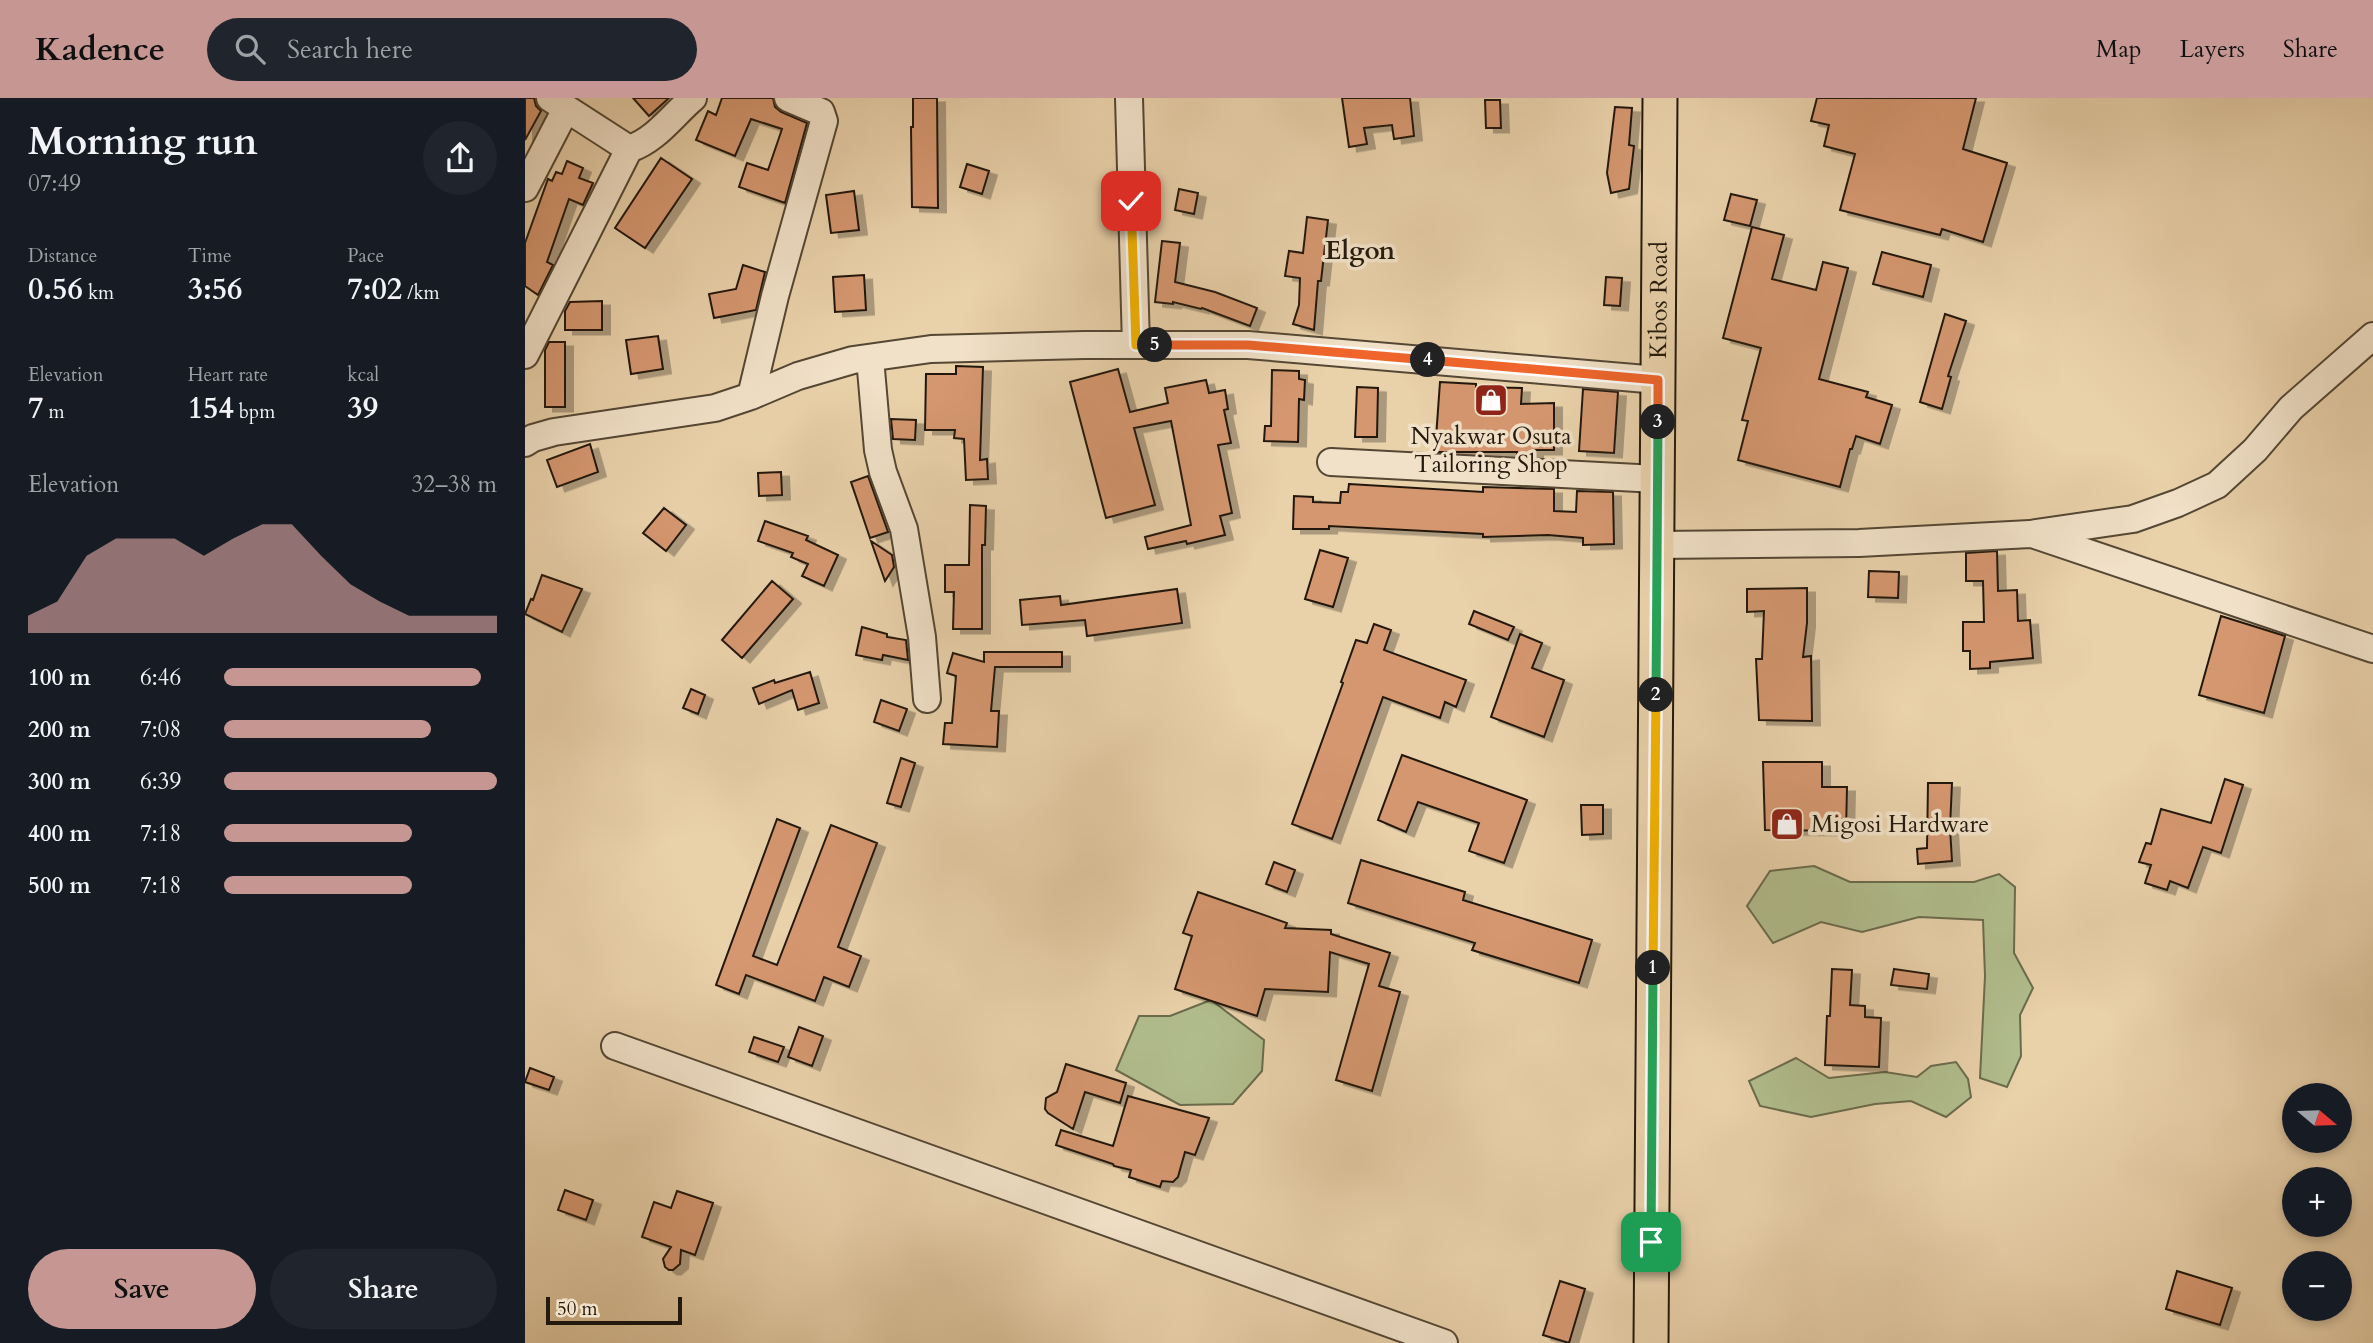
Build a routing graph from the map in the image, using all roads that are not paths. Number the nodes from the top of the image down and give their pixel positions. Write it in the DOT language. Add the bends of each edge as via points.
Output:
graph roads {
  1 [pos="693,98"];
  2 [pos="788,98"];
  3 [pos="1129,98"];
  4 [pos="1660,98"];
  5 [pos="558,104"];
  6 [pos="629,149"];
  7 [pos="525,188"];
  8 [pos="2373,336"];
  9 [pos="1136,345"];
  10 [pos="525,355"];
  11 [pos="870,358"];
  12 [pos="1658,380"];
  13 [pos="751,396"];
  14 [pos="528,438"];
  15 [pos="1331,462"];
  16 [pos="1657,479"];
  17 [pos="2030,534"];
  18 [pos="1657,545"];
  19 [pos="2373,649"];
  20 [pos="927,699"];
  21 [pos="615,1046"];
  22 [pos="1444,1343"];
  23 [pos="1651,1343"];
  1 -- 6 [label="street" via="655,136"];
  2 -- 13 [label="street" via="821,112 824,121"];
  3 -- 9 [label="street"];
  4 -- 12 [label="main road, Kibos Road"];
  5 -- 6 [label="street"];
  5 -- 7 [label="street"];
  6 -- 10 [label="street"];
  8 -- 17 [label="street" via="2291,408 2217,485 2133,519"];
  9 -- 11 [label="street" via="931,349"];
  9 -- 12 [label="street" via="1248,345"];
  11 -- 13 [label="street" via="798,376"];
  11 -- 20 [label="street" via="878,450 904,529"];
  12 -- 16 [label="main road, Kibos Road"];
  13 -- 14 [label="street" via="715,408"];
  15 -- 16 [label="street"];
  16 -- 18 [label="main road, Kibos Road"];
  17 -- 18 [label="street" via="1859,543"];
  17 -- 19 [label="street"];
  18 -- 23 [label="main road, Kibos Road"];
  21 -- 22 [label="street"];
}
